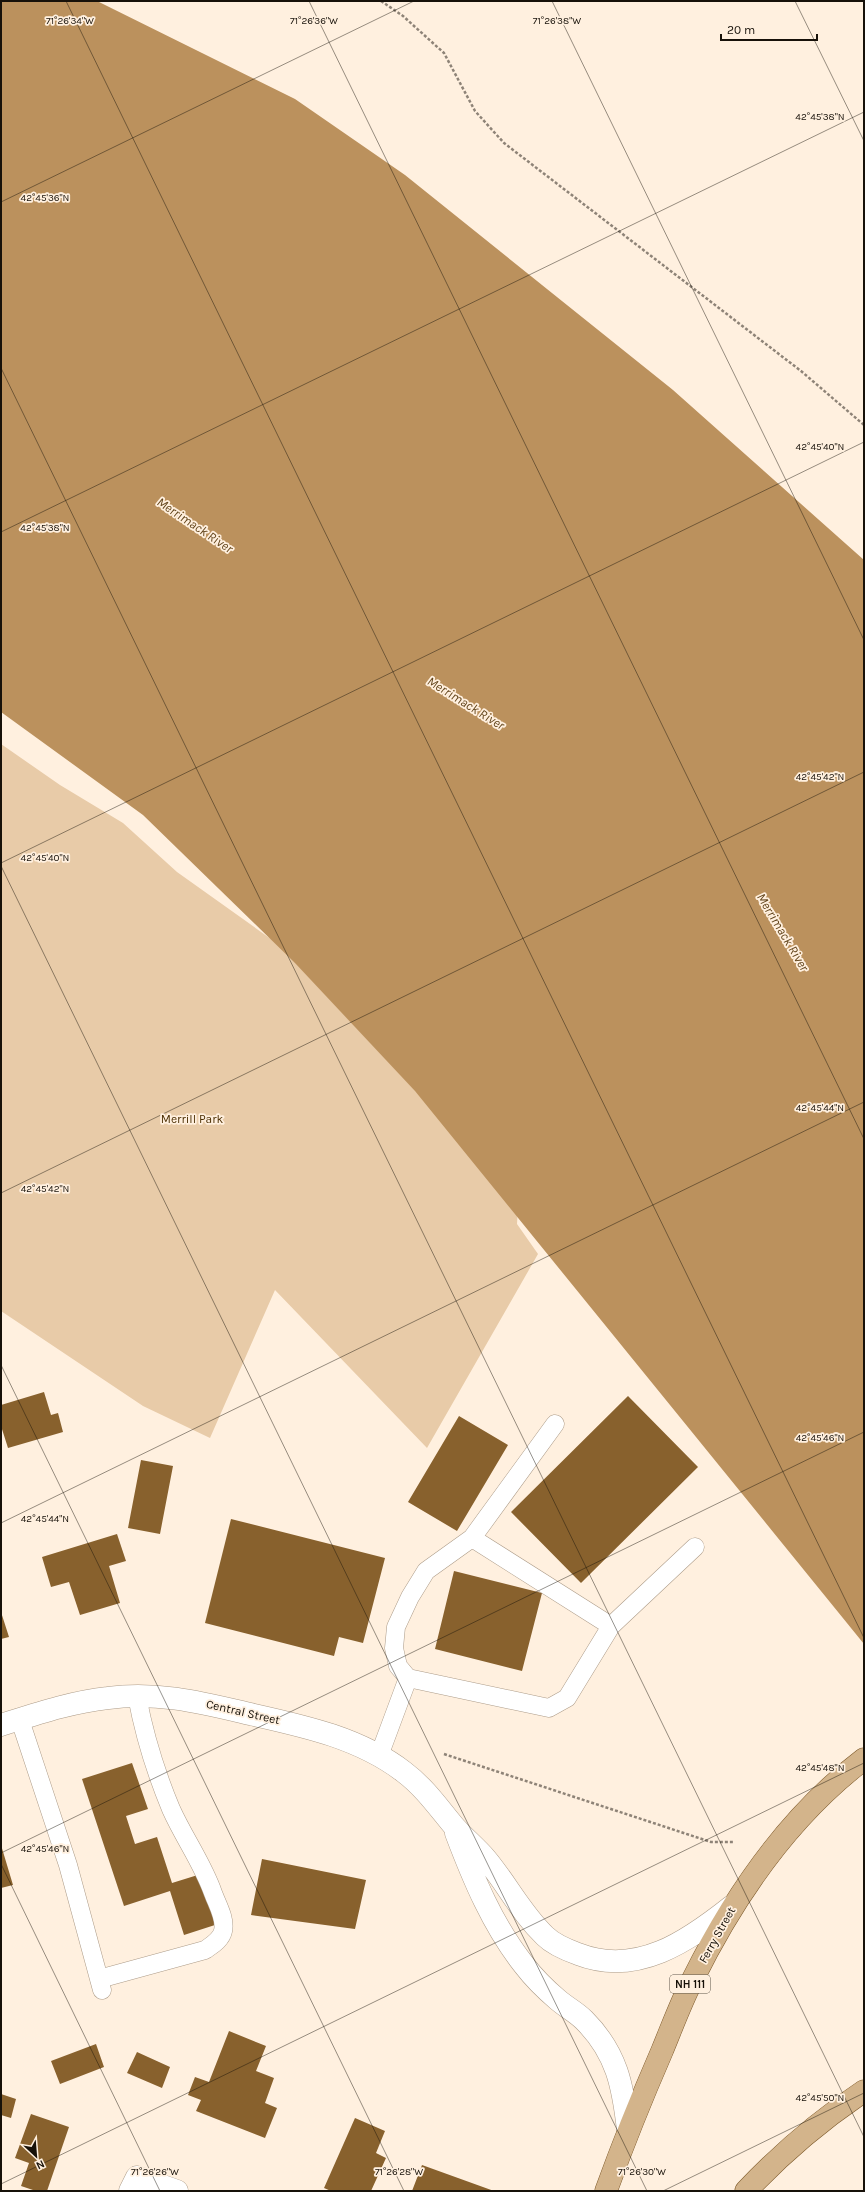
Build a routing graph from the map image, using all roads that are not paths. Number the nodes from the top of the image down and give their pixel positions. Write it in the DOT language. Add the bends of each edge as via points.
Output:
graph roads {
  1 [pos="555,1424"];
  2 [pos="472,1538"];
  3 [pos="695,1547"];
  4 [pos="611,1626"];
  5 [pos="408,1678"];
  6 [pos="137,1696"];
  7 [pos="10,1723"];
  8 [pos="378,1756"];
  9 [pos="864,1759"];
  10 [pos="453,1826"];
  11 [pos="732,1906"];
  12 [pos="864,2091"];
  13 [pos="628,2130"];
  14 [pos="134,2184"];
  15 [pos="177,2191"];
  16 [pos="606,2191"];
  17 [pos="746,2191"];
  1 -- 2 [label="lane"];
  2 -- 4 [label="lane"];
  2 -- 5 [label="lane" via="426,1570 396,1627 394,1648 398,1666"];
  3 -- 4 [label="lane"];
  4 -- 5 [label="lane" via="567,1698 550,1708"];
  5 -- 8 [label="lane"];
  6 -- 7 [label="main road, Central Street" via="82,1702"];
  6 -- 7 [label="lane" via="142,1724 164,1789 192,1852 208,1878 223,1919 223,1931 216,1942 205,1950 101,1984 68,1865"];
  6 -- 8 [label="main road, Central Street" via="186,1699 268,1718 331,1735"];
  8 -- 10 [label="main road, Central Street" via="404,1773 437,1803"];
  9 -- 11 [label="main road, Ferry Street / NH 111" via="784,1836"];
  10 -- 11 [label="main road" via="485,1858 526,1916 547,1938 589,1958 631,1960 664,1952 697,1934"];
  10 -- 13 [label="main road" via="468,1866 496,1922 523,1964 538,1982 584,2019 613,2058 625,2102"];
  11 -- 13 [label="main road, Ferry Street / NH 111" via="692,1979"];
  12 -- 17 [label="main road" via="811,2132"];
  13 -- 16 [label="main road, Ferry Street / NH 111"];
  14 -- 15 [label="main road"];
}
